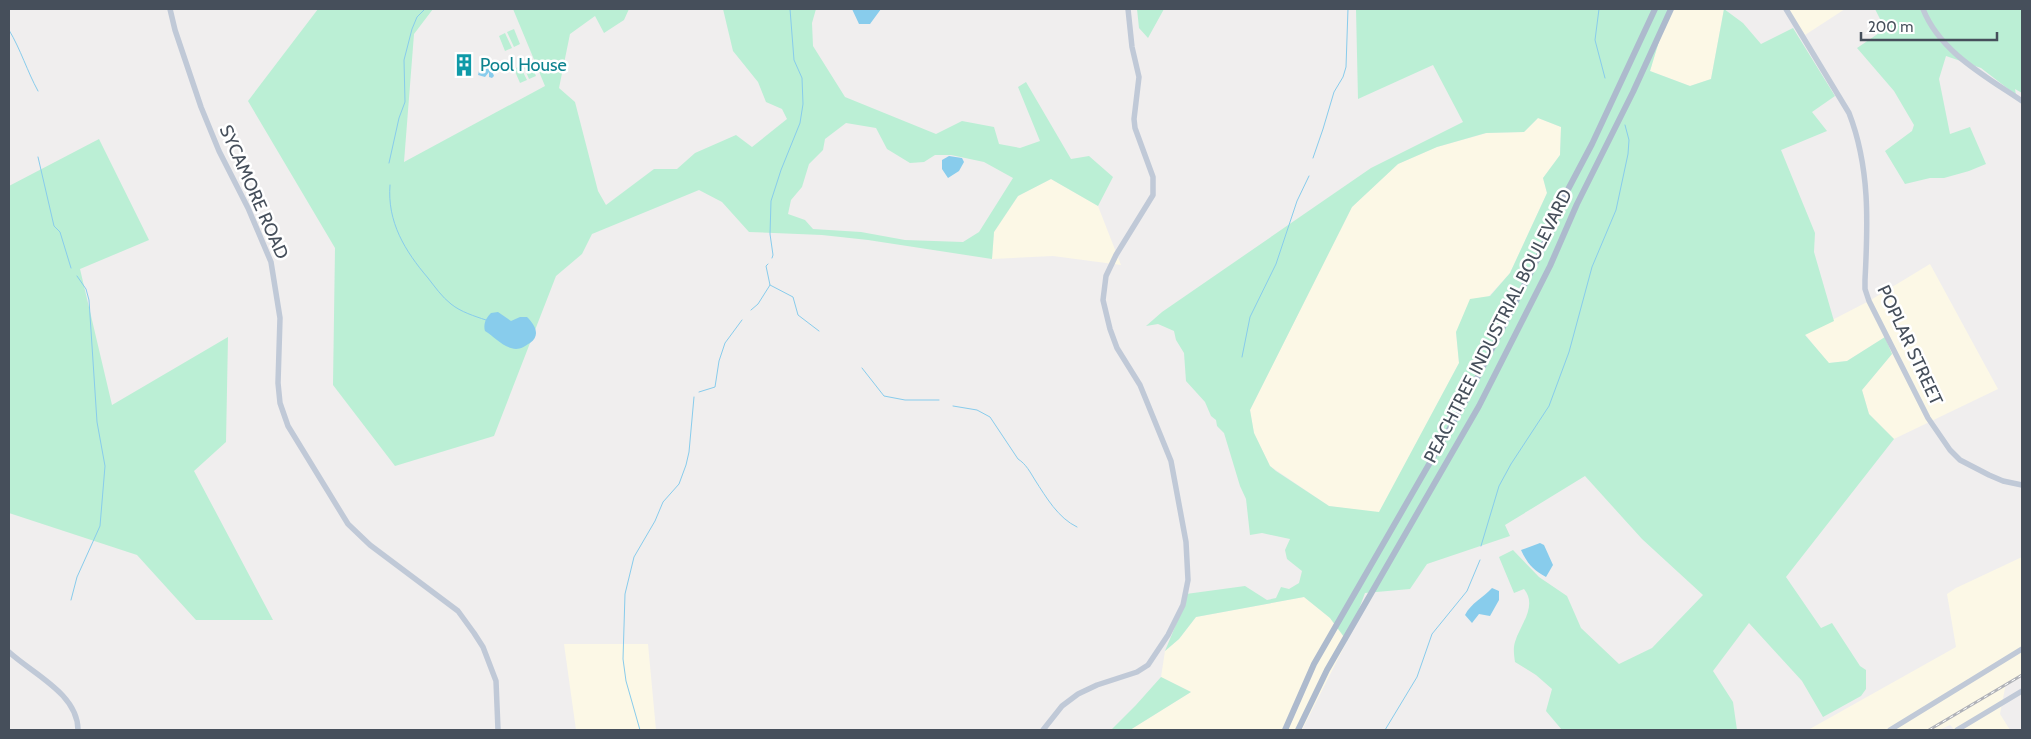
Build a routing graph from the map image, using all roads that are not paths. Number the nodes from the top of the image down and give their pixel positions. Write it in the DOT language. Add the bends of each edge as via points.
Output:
graph roads {
  1 [pos="170,9"];
  2 [pos="1128,9"];
  3 [pos="1656,9"];
  4 [pos="1671,9"];
  5 [pos="1786,9"];
  6 [pos="1922,9"];
  7 [pos="2022,101"];
  8 [pos="1609,110"];
  9 [pos="1621,117"];
  10 [pos="2022,485"];
  11 [pos="2022,649"];
  12 [pos="9,652"];
  13 [pos="2022,692"];
  14 [pos="78,730"];
  15 [pos="498,730"];
  16 [pos="1043,730"];
  17 [pos="1285,730"];
  18 [pos="1298,730"];
  19 [pos="1890,730"];
  20 [pos="1957,730"];
  1 -- 15 [label="street, SYCAMORE ROAD" via="201,107 271,262 280,318 280,403 288,426 348,524 370,545 458,611 474,633 486,653 496,681"];
  2 -- 16 [label="street" via="1130,40 1139,76 1135,128 1154,186 1153,195 1106,276 1103,300 1117,348 1140,385 1171,461 1186,542 1188,580 1183,605 1148,665 1078,694 1062,706"];
  3 -- 8 [label="main road, PEACHTREE INDUSTRIAL BOULEVARD"];
  4 -- 9 [label="main road, PEACHTREE INDUSTRIAL BOULEVARD"];
  5 -- 10 [label="street, POPLAR STREET" via="1849,113 1855,130 1868,218 1865,280 1869,301 1942,440 1960,460 2003,481"];
  6 -- 7 [label="street" via="1928,23 1949,49"];
  8 -- 9 [label="main road"];
  8 -- 17 [label="main road, PEACHTREE INDUSTRIAL BOULEVARD" via="1466,400 1314,664"];
  9 -- 18 [label="main road, PEACHTREE INDUSTRIAL BOULEVARD" via="1479,406 1327,670"];
  11 -- 19 [label="street"];
  12 -- 14 [label="street" via="68,699 75,710"];
  13 -- 20 [label="street"];
}
